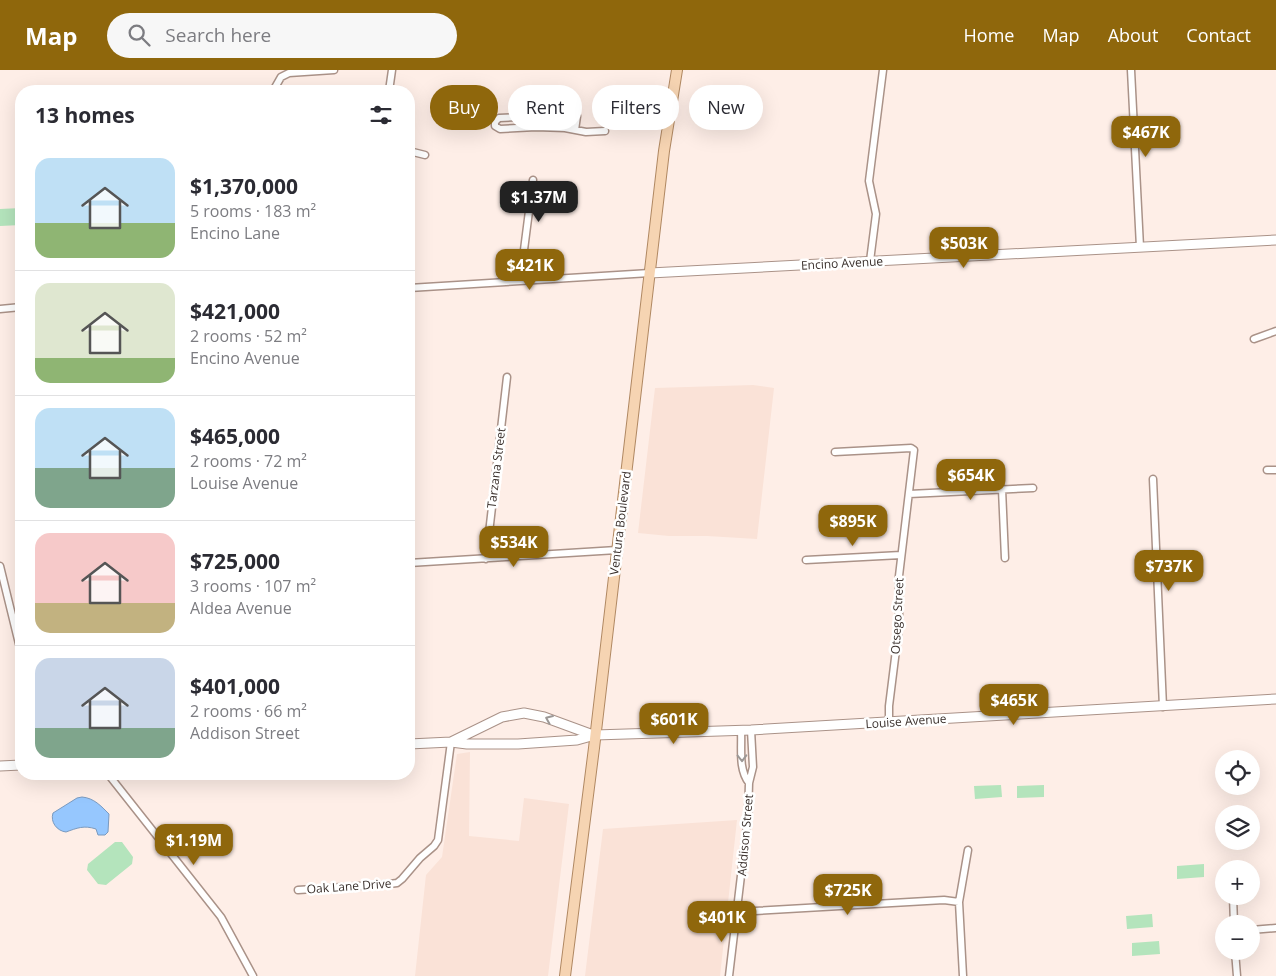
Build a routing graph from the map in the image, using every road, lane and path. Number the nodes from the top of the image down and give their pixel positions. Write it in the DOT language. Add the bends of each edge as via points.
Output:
graph roads {
  1 [pos="334,70"];
  2 [pos="392,70"];
  3 [pos="677,70"];
  4 [pos="882,70"];
  5 [pos="1131,70"];
  6 [pos="276,85"];
  7 [pos="390,85"];
  8 [pos="508,118"];
  9 [pos="508,129"];
  10 [pos="575,130"];
  11 [pos="605,131"];
  12 [pos="415,152"];
  13 [pos="426,155"];
  14 [pos="533,180"];
  15 [pos="1276,240"];
  16 [pos="1140,247"];
  17 [pos="870,261"];
  18 [pos="650,273"];
  19 [pos="520,281"];
  20 [pos="415,288"];
  21 [pos="15,307"];
  22 [pos="0,308"];
  23 [pos="1276,331"];
  24 [pos="1254,339"];
  25 [pos="507,377"];
  26 [pos="834,452"];
  27 [pos="1266,470"];
  28 [pos="1276,470"];
  29 [pos="1153,479"];
  30 [pos="1033,488"];
  31 [pos="1002,489"];
  32 [pos="909,494"];
  33 [pos="617,550"];
  34 [pos="901,555"];
  35 [pos="1005,558"];
  36 [pos="486,559"];
  37 [pos="806,560"];
  38 [pos="415,563"];
  39 [pos="0,566"];
  40 [pos="15,627"];
  41 [pos="1276,699"];
  42 [pos="1163,707"];
  43 [pos="889,723"];
  44 [pos="751,730"];
  45 [pos="741,731"];
  46 [pos="595,735"];
  47 [pos="451,742"];
  48 [pos="415,744"];
  49 [pos="15,765"];
  50 [pos="0,766"];
  51 [pos="113,780"];
  52 [pos="750,783"];
  53 [pos="968,850"];
  54 [pos="298,890"];
  55 [pos="959,902"];
  56 [pos="737,912"];
  57 [pos="1276,928"];
  58 [pos="1260,929"];
  59 [pos="1235,960"];
  60 [pos="253,976"];
  61 [pos="566,976"];
  62 [pos="729,976"];
  63 [pos="963,976"];
  64 [pos="1236,976"];
  1 -- 6 [label="street" via="289,73 281,77"];
  2 -- 7 [label="street"];
  3 -- 18 [label="main road, Ventura Boulevard"];
  4 -- 17 [label="street" via="869,181 876,214"];
  5 -- 16 [label="street"];
  8 -- 9 [label="street" via="499,118 495,126"];
  10 -- 11 [label="street"];
  12 -- 13 [label="street"];
  14 -- 19 [label="street"];
  15 -- 16 [label="street, Encino Avenue"];
  16 -- 17 [label="street, Encino Avenue"];
  17 -- 18 [label="street, Encino Avenue"];
  18 -- 19 [label="street, Encino Avenue"];
  18 -- 33 [label="main road, Ventura Boulevard"];
  19 -- 20 [label="street, Encino Avenue"];
  21 -- 22 [label="street"];
  23 -- 24 [label="street"];
  25 -- 36 [label="street, Tarzana Street"];
  26 -- 32 [label="street, Otsego Street" via="914,450"];
  27 -- 28 [label="street"];
  29 -- 42 [label="street"];
  30 -- 31 [label="street"];
  31 -- 32 [label="street"];
  31 -- 35 [label="street"];
  32 -- 34 [label="street, Otsego Street"];
  33 -- 36 [label="street"];
  33 -- 46 [label="main road, Ventura Boulevard"];
  34 -- 37 [label="street"];
  34 -- 43 [label="street, Otsego Street"];
  36 -- 38 [label="street"];
  39 -- 40 [label="street"];
  41 -- 42 [label="street, Louise Avenue"];
  42 -- 43 [label="street, Louise Avenue"];
  43 -- 44 [label="street, Louise Avenue"];
  44 -- 45 [label="street, Louise Avenue"];
  44 -- 52 [label="street, Addison Street" via="754,767"];
  45 -- 46 [label="street, Louise Avenue"];
  45 -- 52 [label="street, Addison Street, one-way" via="742,766"];
  46 -- 47 [label="street, Louise Avenue" via="577,740 509,744"];
  46 -- 47 [label="street, Louise Avenue, one-way" via="524,713 502,717"];
  46 -- 61 [label="main road, Ventura Boulevard"];
  47 -- 48 [label="street, Louise Avenue"];
  47 -- 54 [label="street, Oak Lane Drive" via="438,840 398,883"];
  49 -- 50 [label="street"];
  51 -- 60 [label="street" via="221,917"];
  52 -- 56 [label="street, Addison Street"];
  53 -- 55 [label="street"];
  55 -- 56 [label="street" via="944,900"];
  55 -- 63 [label="street"];
  56 -- 62 [label="street, Addison Street"];
  57 -- 58 [label="street"];
  59 -- 64 [label="street"];
}
